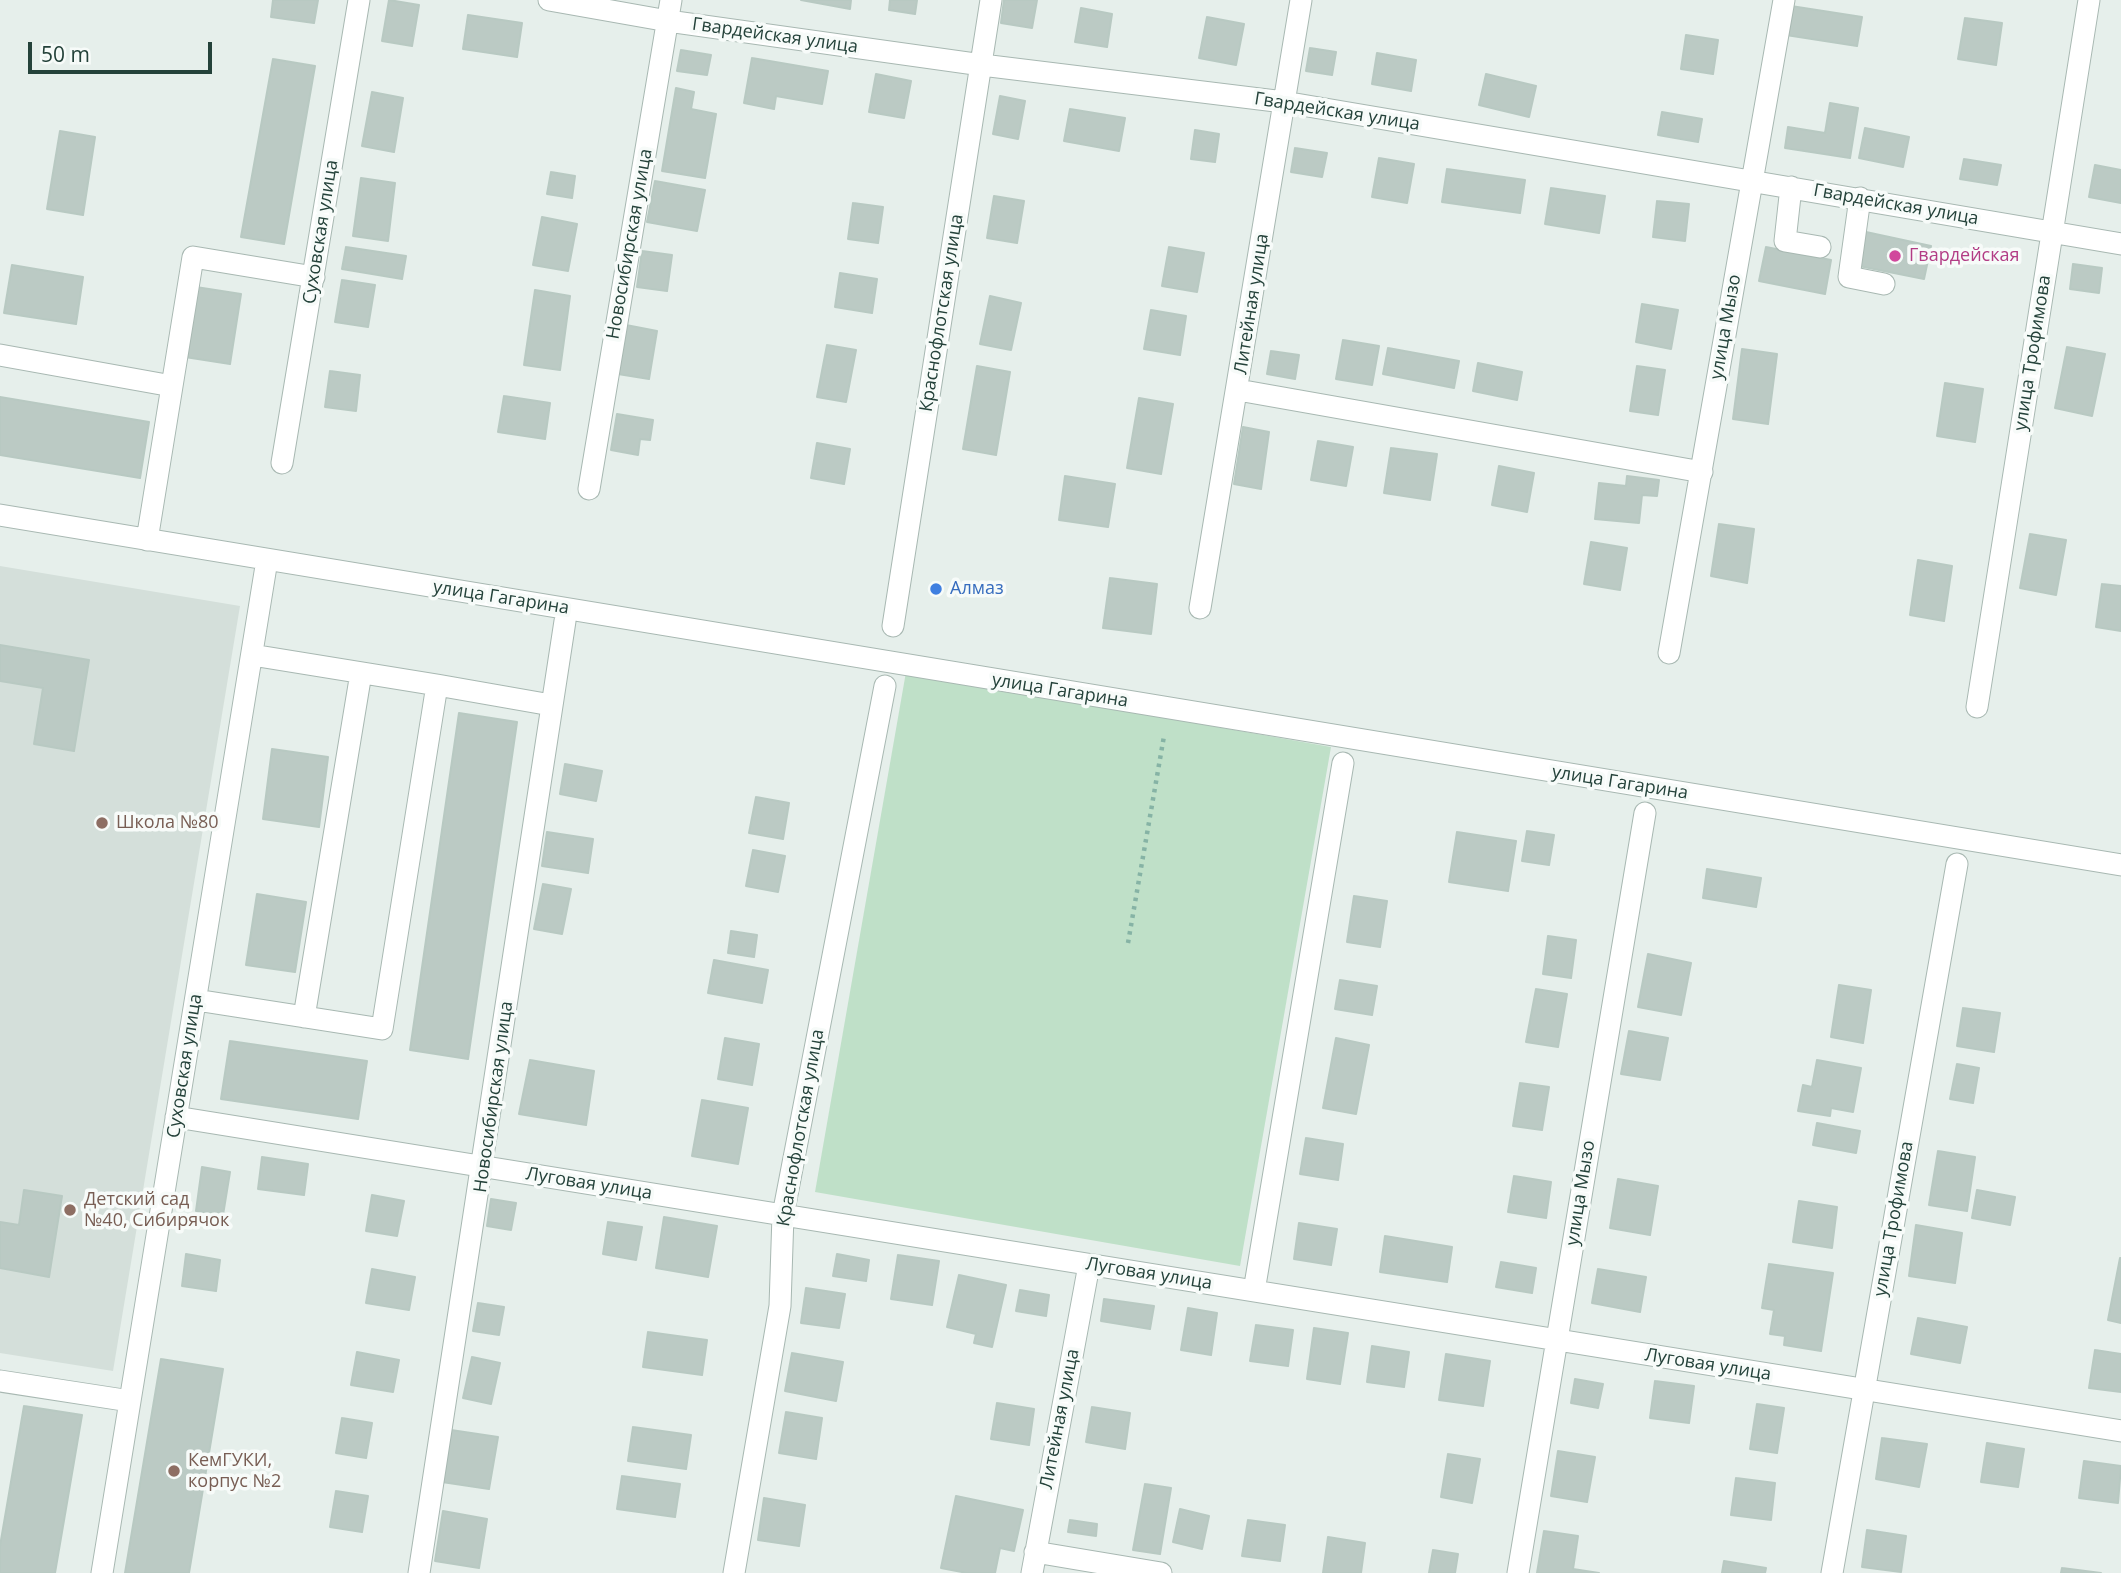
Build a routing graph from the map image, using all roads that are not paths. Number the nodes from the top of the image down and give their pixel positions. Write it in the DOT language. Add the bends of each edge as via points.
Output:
graph roads {
  1 [pos="359,0"];
  2 [pos="549,0"];
  3 [pos="991,0"];
  4 [pos="1301,0"];
  5 [pos="1784,0"];
  6 [pos="2089,0"];
  7 [pos="670,10"];
  8 [pos="982,65"];
  9 [pos="1284,102"];
  10 [pos="1751,181"];
  11 [pos="1791,187"];
  12 [pos="1860,198"];
  13 [pos="2052,233"];
  14 [pos="2121,244"];
  15 [pos="1820,247"];
  16 [pos="314,277"];
  17 [pos="1884,284"];
  18 [pos="0,355"];
  19 [pos="172,386"];
  20 [pos="1238,390"];
  21 [pos="282,463"];
  22 [pos="1702,472"];
  23 [pos="589,489"];
  24 [pos="0,516"];
  25 [pos="147,540"];
  26 [pos="267,560"];
  27 [pos="1200,608"];
  28 [pos="565,621"];
  29 [pos="892,626"];
  30 [pos="1669,653"];
  31 [pos="252,656"];
  32 [pos="361,673"];
  33 [pos="437,685"];
  34 [pos="885,686"];
  35 [pos="551,705"];
  36 [pos="1977,707"];
  37 [pos="1343,763"];
  38 [pos="1645,813"];
  39 [pos="1956,864"];
  40 [pos="2121,866"];
  41 [pos="195,1000"];
  42 [pos="304,1017"];
  43 [pos="176,1117"];
  44 [pos="484,1167"];
  45 [pos="783,1215"];
  46 [pos="1089,1265"];
  47 [pos="1254,1292"];
  48 [pos="1557,1340"];
  49 [pos="0,1381"];
  50 [pos="1864,1390"];
  51 [pos="130,1401"];
  52 [pos="2121,1431"];
  53 [pos="1033,1563"];
  54 [pos="102,1573"];
  55 [pos="419,1573"];
  56 [pos="734,1573"];
  57 [pos="1161,1573"];
  58 [pos="1518,1573"];
  59 [pos="1832,1573"];
  1 -- 16 [label="street, Суховская улица"];
  2 -- 7 [label="street, Гвардейская улица"];
  3 -- 8 [label="street, Краснофлотская улица"];
  4 -- 9 [label="street, Литейная улица"];
  5 -- 10 [label="street, улица Мызо"];
  6 -- 13 [label="street, улица Трофимова"];
  7 -- 8 [label="street, Гвардейская улица"];
  7 -- 23 [label="street, Новосибирская улица"];
  8 -- 9 [label="street, Гвардейская улица"];
  8 -- 29 [label="street, Краснофлотская улица"];
  9 -- 10 [label="street, Гвардейская улица"];
  9 -- 20 [label="street, Литейная улица"];
  10 -- 11 [label="street, Гвардейская улица"];
  10 -- 22 [label="street, улица Мызо"];
  11 -- 12 [label="street, Гвардейская улица"];
  11 -- 15 [label="street" via="1785,241"];
  12 -- 13 [label="street, Гвардейская улица"];
  12 -- 17 [label="street" via="1849,277"];
  13 -- 14 [label="street, Гвардейская улица"];
  13 -- 36 [label="street, улица Трофимова"];
  16 -- 19 [label="street" via="193,257"];
  16 -- 21 [label="street, Суховская улица"];
  18 -- 19 [label="street"];
  19 -- 25 [label="street"];
  20 -- 22 [label="street"];
  20 -- 27 [label="street, Литейная улица"];
  22 -- 30 [label="street, улица Мызо"];
  24 -- 25 [label="street, улица Гагарина"];
  25 -- 26 [label="street, улица Гагарина"];
  26 -- 31 [label="street, Суховская улица"];
  26 -- 40 [label="street, улица Гагарина"];
  28 -- 35 [label="street, Новосибирская улица"];
  31 -- 32 [label="street"];
  31 -- 41 [label="street, Суховская улица"];
  32 -- 33 [label="street"];
  32 -- 42 [label="street"];
  33 -- 35 [label="street"];
  33 -- 42 [label="street" via="382,1029"];
  34 -- 45 [label="street, Краснофлотская улица"];
  35 -- 44 [label="street, Новосибирская улица"];
  37 -- 47 [label="street"];
  38 -- 48 [label="street, улица Мызо"];
  39 -- 50 [label="street, улица Трофимова"];
  41 -- 42 [label="street"];
  41 -- 43 [label="street, Суховская улица"];
  43 -- 44 [label="street, Луговая улица"];
  43 -- 51 [label="street, Суховская улица"];
  44 -- 45 [label="street, Луговая улица"];
  44 -- 55 [label="street, Новосибирская улица"];
  45 -- 46 [label="street, Луговая улица"];
  45 -- 56 [label="street, Краснофлотская улица" via="780,1306"];
  46 -- 47 [label="street, Луговая улица"];
  46 -- 53 [label="street, Литейная улица"];
  47 -- 48 [label="street, Луговая улица"];
  48 -- 50 [label="street, Луговая улица"];
  48 -- 58 [label="street, улица Мызо"];
  49 -- 51 [label="street"];
  50 -- 52 [label="street, Луговая улица"];
  50 -- 59 [label="street, улица Трофимова"];
  51 -- 54 [label="street, Суховская улица"];
  53 -- 57 [label="street"];
}
